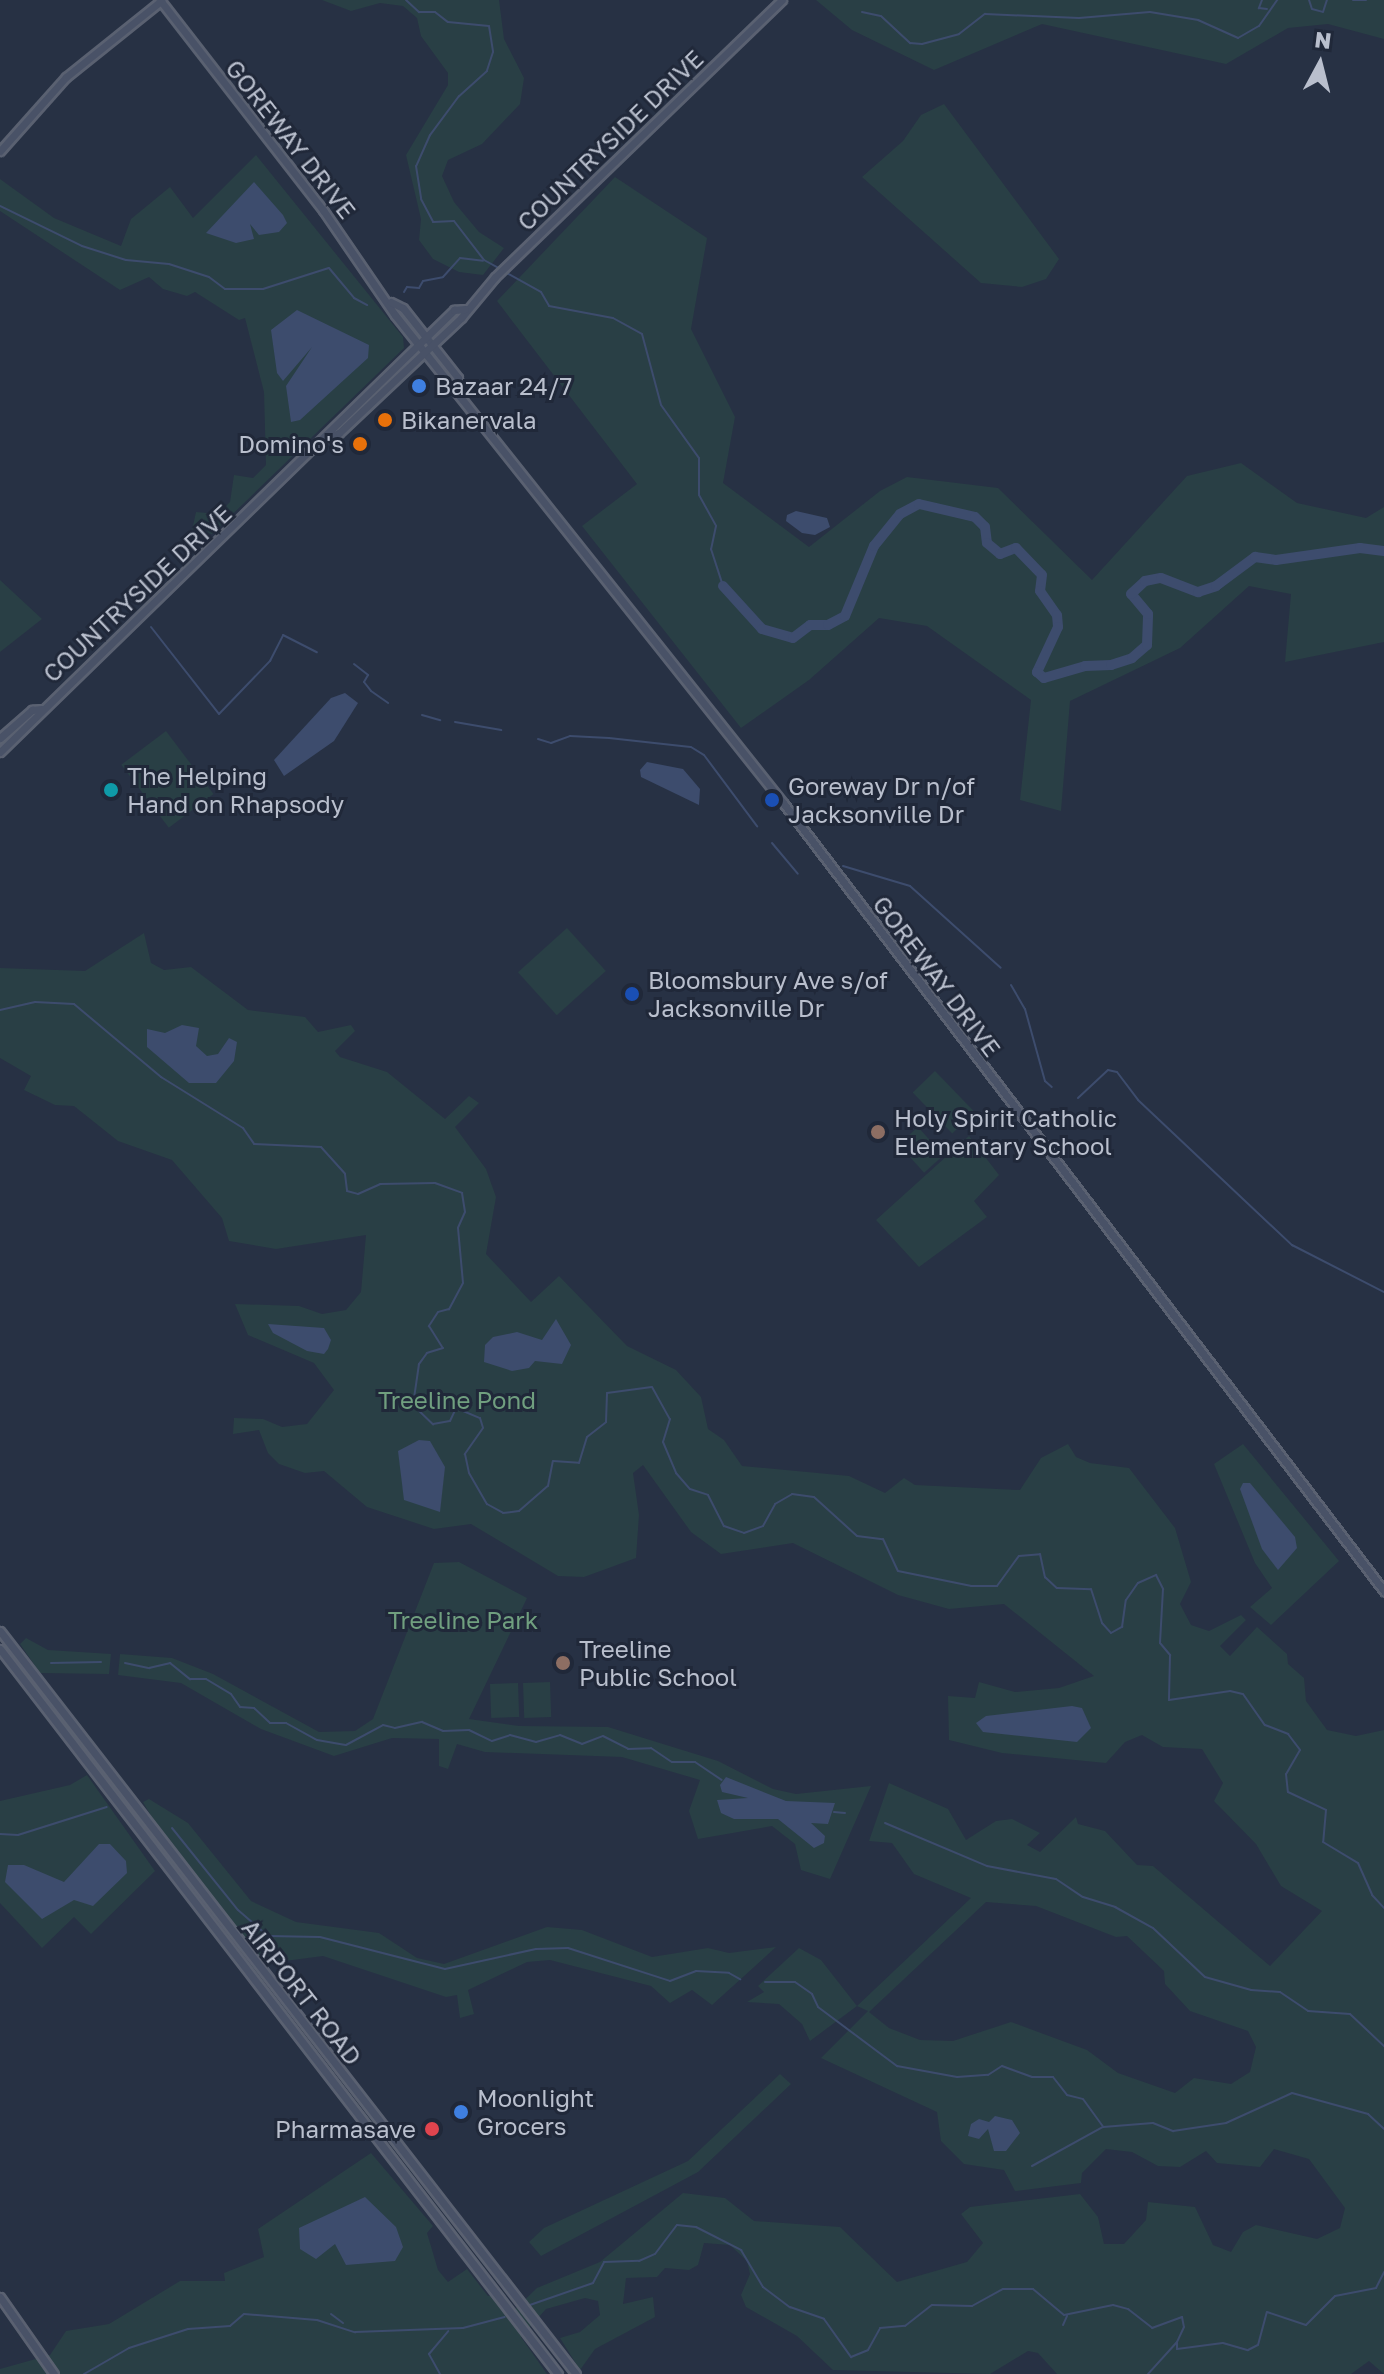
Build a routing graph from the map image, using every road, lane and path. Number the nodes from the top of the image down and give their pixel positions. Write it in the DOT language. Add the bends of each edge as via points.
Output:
graph roads {
  1 [pos="160,0"];
  2 [pos="782,0"];
  3 [pos="0,151"];
  4 [pos="391,302"];
  5 [pos="465,309"];
  6 [pos="426,338"];
  7 [pos="419,345"];
  8 [pos="432,346"];
  9 [pos="425,353"];
  10 [pos="457,388"];
  11 [pos="327,438"];
  12 [pos="42,709"];
  13 [pos="1,735"];
  14 [pos="9,744"];
  15 [pos="0,752"];
  16 [pos="1384,1591"];
  17 [pos="0,1631"];
  18 [pos="0,1649"];
  19 [pos="0,2297"];
  20 [pos="52,2370"];
  21 [pos="558,2374"];
  22 [pos="576,2374"];
  1 -- 3 [label="main road" via="60,82"];
  1 -- 4 [label="main road, GOREWAY DRIVE"];
  2 -- 5 [label="main road, COUNTRYSIDE DRIVE"];
  4 -- 6 [label="main road, GOREWAY DRIVE"];
  4 -- 7 [label="main road, GOREWAY DRIVE"];
  5 -- 6 [label="main road, COUNTRYSIDE DRIVE" via="454,310"];
  5 -- 8 [label="main road, COUNTRYSIDE DRIVE"];
  6 -- 7 [label="main road, COUNTRYSIDE DRIVE"];
  6 -- 8 [label="main road, GOREWAY DRIVE"];
  7 -- 9 [label="main road, GOREWAY DRIVE"];
  7 -- 11 [label="main road, COUNTRYSIDE DRIVE"];
  8 -- 9 [label="main road, COUNTRYSIDE DRIVE"];
  8 -- 10 [label="main road, GOREWAY DRIVE" via="458,378"];
  9 -- 10 [label="main road, GOREWAY DRIVE"];
  9 -- 11 [label="main road, COUNTRYSIDE DRIVE" via="339,433"];
  10 -- 16 [label="main road, GOREWAY DRIVE" via="784,804"];
  11 -- 12 [label="main road, COUNTRYSIDE DRIVE"];
  12 -- 13 [label="main road, COUNTRYSIDE DRIVE" via="32,710"];
  12 -- 14 [label="main road, COUNTRYSIDE DRIVE"];
  13 -- 14 [label="main road"];
  14 -- 15 [label="main road, COUNTRYSIDE DRIVE"];
  17 -- 22 [label="main road, AIRPORT ROAD"];
  18 -- 21 [label="main road, AIRPORT ROAD"];
  19 -- 20 [label="main road"];
}
